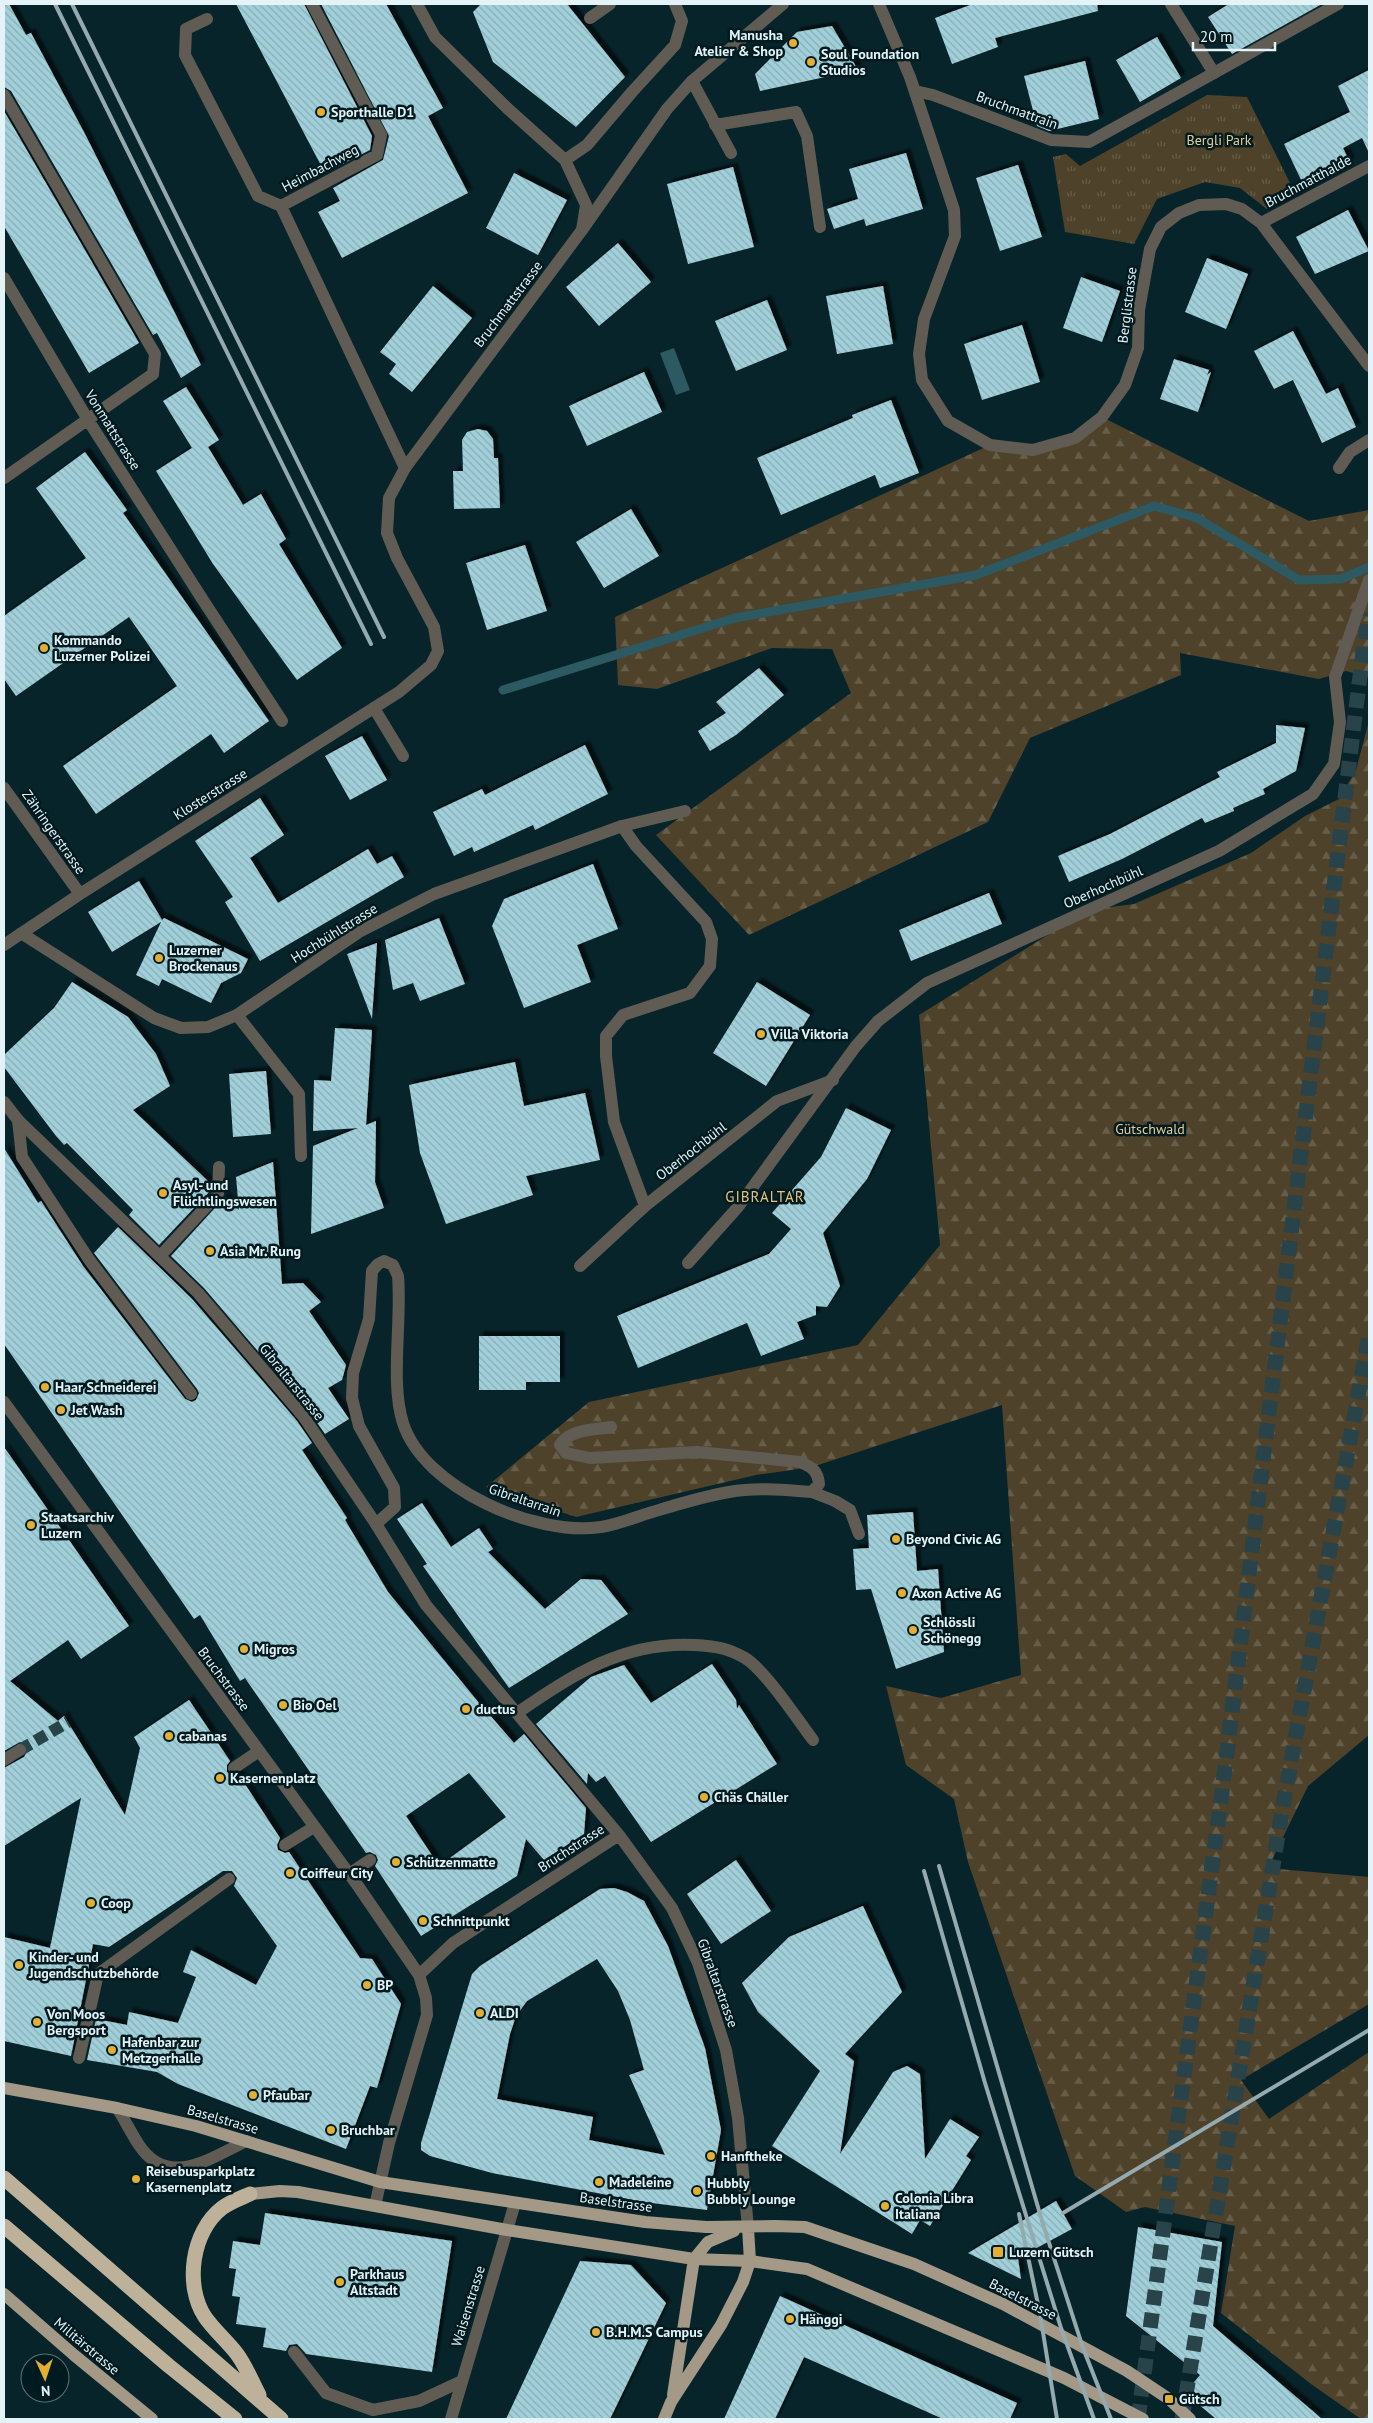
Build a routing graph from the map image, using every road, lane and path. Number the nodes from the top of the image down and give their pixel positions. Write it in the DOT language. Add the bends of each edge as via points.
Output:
graph roads {
  1 [pos="312,4"];
  2 [pos="417,4"];
  3 [pos="610,4"];
  4 [pos="675,4"];
  5 [pos="783,4"];
  6 [pos="879,4"];
  7 [pos="1170,4"];
  8 [pos="1338,4"];
  9 [pos="590,18"];
  10 [pos="207,19"];
  11 [pos="1214,73"];
  12 [pos="692,81"];
  13 [pos="915,90"];
  14 [pos="4,95"];
  15 [pos="715,125"];
  16 [pos="730,153"];
  17 [pos="566,160"];
  18 [pos="1369,166"];
  19 [pos="281,206"];
  20 [pos="1261,223"];
  21 [pos="820,227"];
  22 [pos="582,230"];
  23 [pos="4,278"];
  24 [pos="1369,366"];
  25 [pos="88,420"];
  26 [pos="1369,440"];
  27 [pos="405,468"];
  28 [pos="1339,468"];
  29 [pos="4,478"];
  30 [pos="1369,580"];
  31 [pos="431,665"];
  32 [pos="374,708"];
  33 [pos="282,721"];
  34 [pos="403,756"];
  35 [pos="4,788"];
  36 [pos="685,811"];
  37 [pos="622,826"];
  38 [pos="80,894"];
  39 [pos="21,933"];
  40 [pos="4,945"];
  41 [pos="237,1014"];
  42 [pos="833,1080"];
  43 [pos="4,1102"];
  44 [pos="18,1120"];
  45 [pos="301,1156"];
  46 [pos="219,1167"];
  47 [pos="645,1206"];
  48 [pos="160,1256"];
  49 [pos="688,1263"];
  50 [pos="580,1266"];
  51 [pos="191,1394"];
  52 [pos="4,1402"];
  53 [pos="611,1427"];
  54 [pos="812,1492"];
  55 [pos="376,1524"];
  56 [pos="859,1534"];
  57 [pos="517,1713"];
  58 [pos="813,1740"];
  59 [pos="20,1750"];
  60 [pos="259,1751"];
  61 [pos="4,1760"];
  62 [pos="234,1768"];
  63 [pos="314,1827"];
  64 [pos="619,1835"];
  65 [pos="285,1845"];
  66 [pos="370,1860"];
  67 [pos="348,1874"];
  68 [pos="229,1879"];
  69 [pos="419,1975"];
  70 [pos="79,2058"];
  71 [pos="4,2088"];
  72 [pos="117,2108"];
  73 [pos="246,2141"];
  74 [pos="4,2178"];
  75 [pos="380,2182"];
  76 [pos="250,2194"];
  77 [pos="515,2202"];
  78 [pos="375,2206"];
  79 [pos="4,2226"];
  80 [pos="748,2228"];
  81 [pos="507,2230"];
  82 [pos="694,2259"];
  83 [pos="750,2261"];
  84 [pos="4,2294"];
  85 [pos="294,2352"];
  86 [pos="462,2381"];
  87 [pos="671,2402"];
  88 [pos="265,2405"];
  89 [pos="152,2419"];
  90 [pos="235,2419"];
  91 [pos="282,2419"];
  92 [pos="451,2419"];
  93 [pos="664,2419"];
  94 [pos="1143,2419"];
  95 [pos="1190,2419"];
  1 -- 19 [label="street, Heimbachweg" via="381,135 376,155"];
  2 -- 17 [label="street" via="435,37"];
  3 -- 9 [label="street"];
  4 -- 17 [label="street" via="682,21 675,45 587,145"];
  5 -- 12 [label="street, Bruchmattstrasse"];
  6 -- 13 [label="street, Berglistrasse"];
  7 -- 11 [label="street"];
  8 -- 11 [label="street, Bruchmattrain"];
  10 -- 19 [label="street, Heimbachweg" via="186,29 185,55 258,196"];
  11 -- 13 [label="street, Bruchmattrain" via="1089,142 1051,140"];
  12 -- 15 [label="street"];
  12 -- 22 [label="street, Bruchmattstrasse" via="648,134"];
  13 -- 20 [label="street, Berglistrasse" via="954,210 955,236 924,319 919,354 922,380 948,420 990,445 1033,450 1075,438 1102,417 1124,385 1138,348 1139,310 1150,249 1162,227 1179,213 1199,205 1226,204 1242,209"];
  14 -- 25 [label="street" via="155,354 153,374"];
  15 -- 16 [label="street"];
  15 -- 21 [label="street" via="796,112 807,136"];
  17 -- 22 [label="street" via="586,205"];
  18 -- 20 [label="street, Bruchmatthalde"];
  19 -- 27 [label="street"];
  20 -- 24 [label="street, Berglistrasse"];
  22 -- 27 [label="street, Bruchmattstrasse"];
  23 -- 25 [label="street, Vonmattstrasse"];
  25 -- 29 [label="street"];
  25 -- 33 [label="street, Vonmattstrasse"];
  26 -- 28 [label="street" via="1350,452"];
  27 -- 31 [label="street, Bruchmattstrasse" via="389,498 387,533 434,627 438,651"];
  30 -- 42 [label="street, Oberhochbühl" via="1335,677 1340,722 1334,764 1313,794 1219,851 927,983 878,1021"];
  31 -- 32 [label="street, Klosterstrasse"];
  32 -- 34 [label="street"];
  32 -- 38 [label="street, Klosterstrasse"];
  35 -- 38 [label="street, Zähringerstrasse"];
  36 -- 37 [label="street, Hochbühlstrasse"];
  37 -- 41 [label="street, Hochbühlstrasse" via="434,894 359,932"];
  37 -- 47 [label="street" via="636,846 706,922 712,939 710,966 690,993 624,1015 606,1036 614,1122"];
  38 -- 39 [label="street, Klosterstrasse"];
  39 -- 40 [label="street, Klosterstrasse"];
  39 -- 41 [label="street, Hochbühlstrasse" via="154,1018 181,1028 208,1027"];
  41 -- 45 [label="street" via="299,1094"];
  42 -- 47 [label="street, Oberhochbühl" via="778,1102"];
  42 -- 49 [label="street, Oberhochbühl" via="738,1207"];
  43 -- 44 [label="street, Gibraltarstrasse"];
  44 -- 48 [label="street, Gibraltarstrasse"];
  44 -- 51 [label="street" via="22,1157 90,1261"];
  46 -- 48 [label="street" via="218,1194"];
  47 -- 50 [label="street, Oberhochbühl"];
  48 -- 55 [label="street, Gibraltarstrasse" via="198,1293 302,1416"];
  52 -- 60 [label="street, Bruchstrasse"];
  53 -- 54 [label="street" via="573,1433 565,1437 560,1446 566,1453 590,1458 697,1452 800,1462 812,1467 818,1475 819,1484"];
  54 -- 55 [label="street, Gibraltarrain" via="770,1489 730,1492 602,1527 565,1529 522,1518 478,1500 432,1469 412,1444 403,1423 398,1403 398,1276 393,1265 384,1261 372,1271 369,1319 353,1373 352,1398 359,1426 394,1488 395,1507"];
  54 -- 56 [label="street" via="850,1510"];
  55 -- 57 [label="street, Gibraltarstrasse" via="426,1606"];
  57 -- 58 [label="street" via="564,1680 645,1647 678,1644 721,1646 747,1659 760,1671"];
  57 -- 64 [label="street, Gibraltarstrasse"];
  59 -- 61 [label="street"];
  60 -- 62 [label="street"];
  60 -- 63 [label="street, Bruchstrasse"];
  63 -- 65 [label="street"];
  63 -- 67 [label="street, Bruchstrasse"];
  64 -- 69 [label="street, Bruchstrasse" via="468,1932"];
  64 -- 80 [label="street, Gibraltarstrasse" via="672,1908 698,1963 726,2050 738,2118"];
  66 -- 67 [label="street"];
  67 -- 69 [label="street, Bruchstrasse"];
  68 -- 70 [label="street" via="98,1974"];
  69 -- 75 [label="street, Bruchstrasse" via="427,2015"];
  71 -- 72 [label="main road, Baselstrasse"];
  72 -- 73 [label="main road, Baselstrasse"];
  72 -- 73 [label="street" via="140,2146 154,2161 167,2167 194,2166"];
  73 -- 75 [label="main road, Baselstrasse"];
  74 -- 88 [label="highway"];
  75 -- 77 [label="main road, Baselstrasse"];
  75 -- 78 [label="street, Bruchstrasse"];
  76 -- 78 [label="main road" via="280,2190"];
  76 -- 88 [label="highway" via="222,2208 209,2224 201,2238 193,2268 204,2316 238,2356"];
  77 -- 80 [label="main road, Baselstrasse" via="645,2222"];
  77 -- 81 [label="street, Waisenstrasse"];
  78 -- 81 [label="main road"];
  79 -- 90 [label="highway"];
  80 -- 82 [label="main road" via="729,2231 708,2242"];
  80 -- 83 [label="main road"];
  80 -- 95 [label="main road, Baselstrasse" via="805,2227 914,2264 1003,2304 1127,2371 1169,2399"];
  81 -- 82 [label="main road"];
  81 -- 86 [label="street, Waisenstrasse"];
  82 -- 83 [label="main road"];
  82 -- 87 [label="main road"];
  83 -- 87 [label="main road" via="721,2326"];
  83 -- 94 [label="main road" via="807,2270 1064,2378"];
  84 -- 89 [label="main road, Militärstrasse"];
  85 -- 86 [label="street" via="326,2393 374,2410 419,2400"];
  86 -- 92 [label="street, Waisenstrasse"];
  87 -- 93 [label="main road"];
  88 -- 91 [label="highway"];
}
